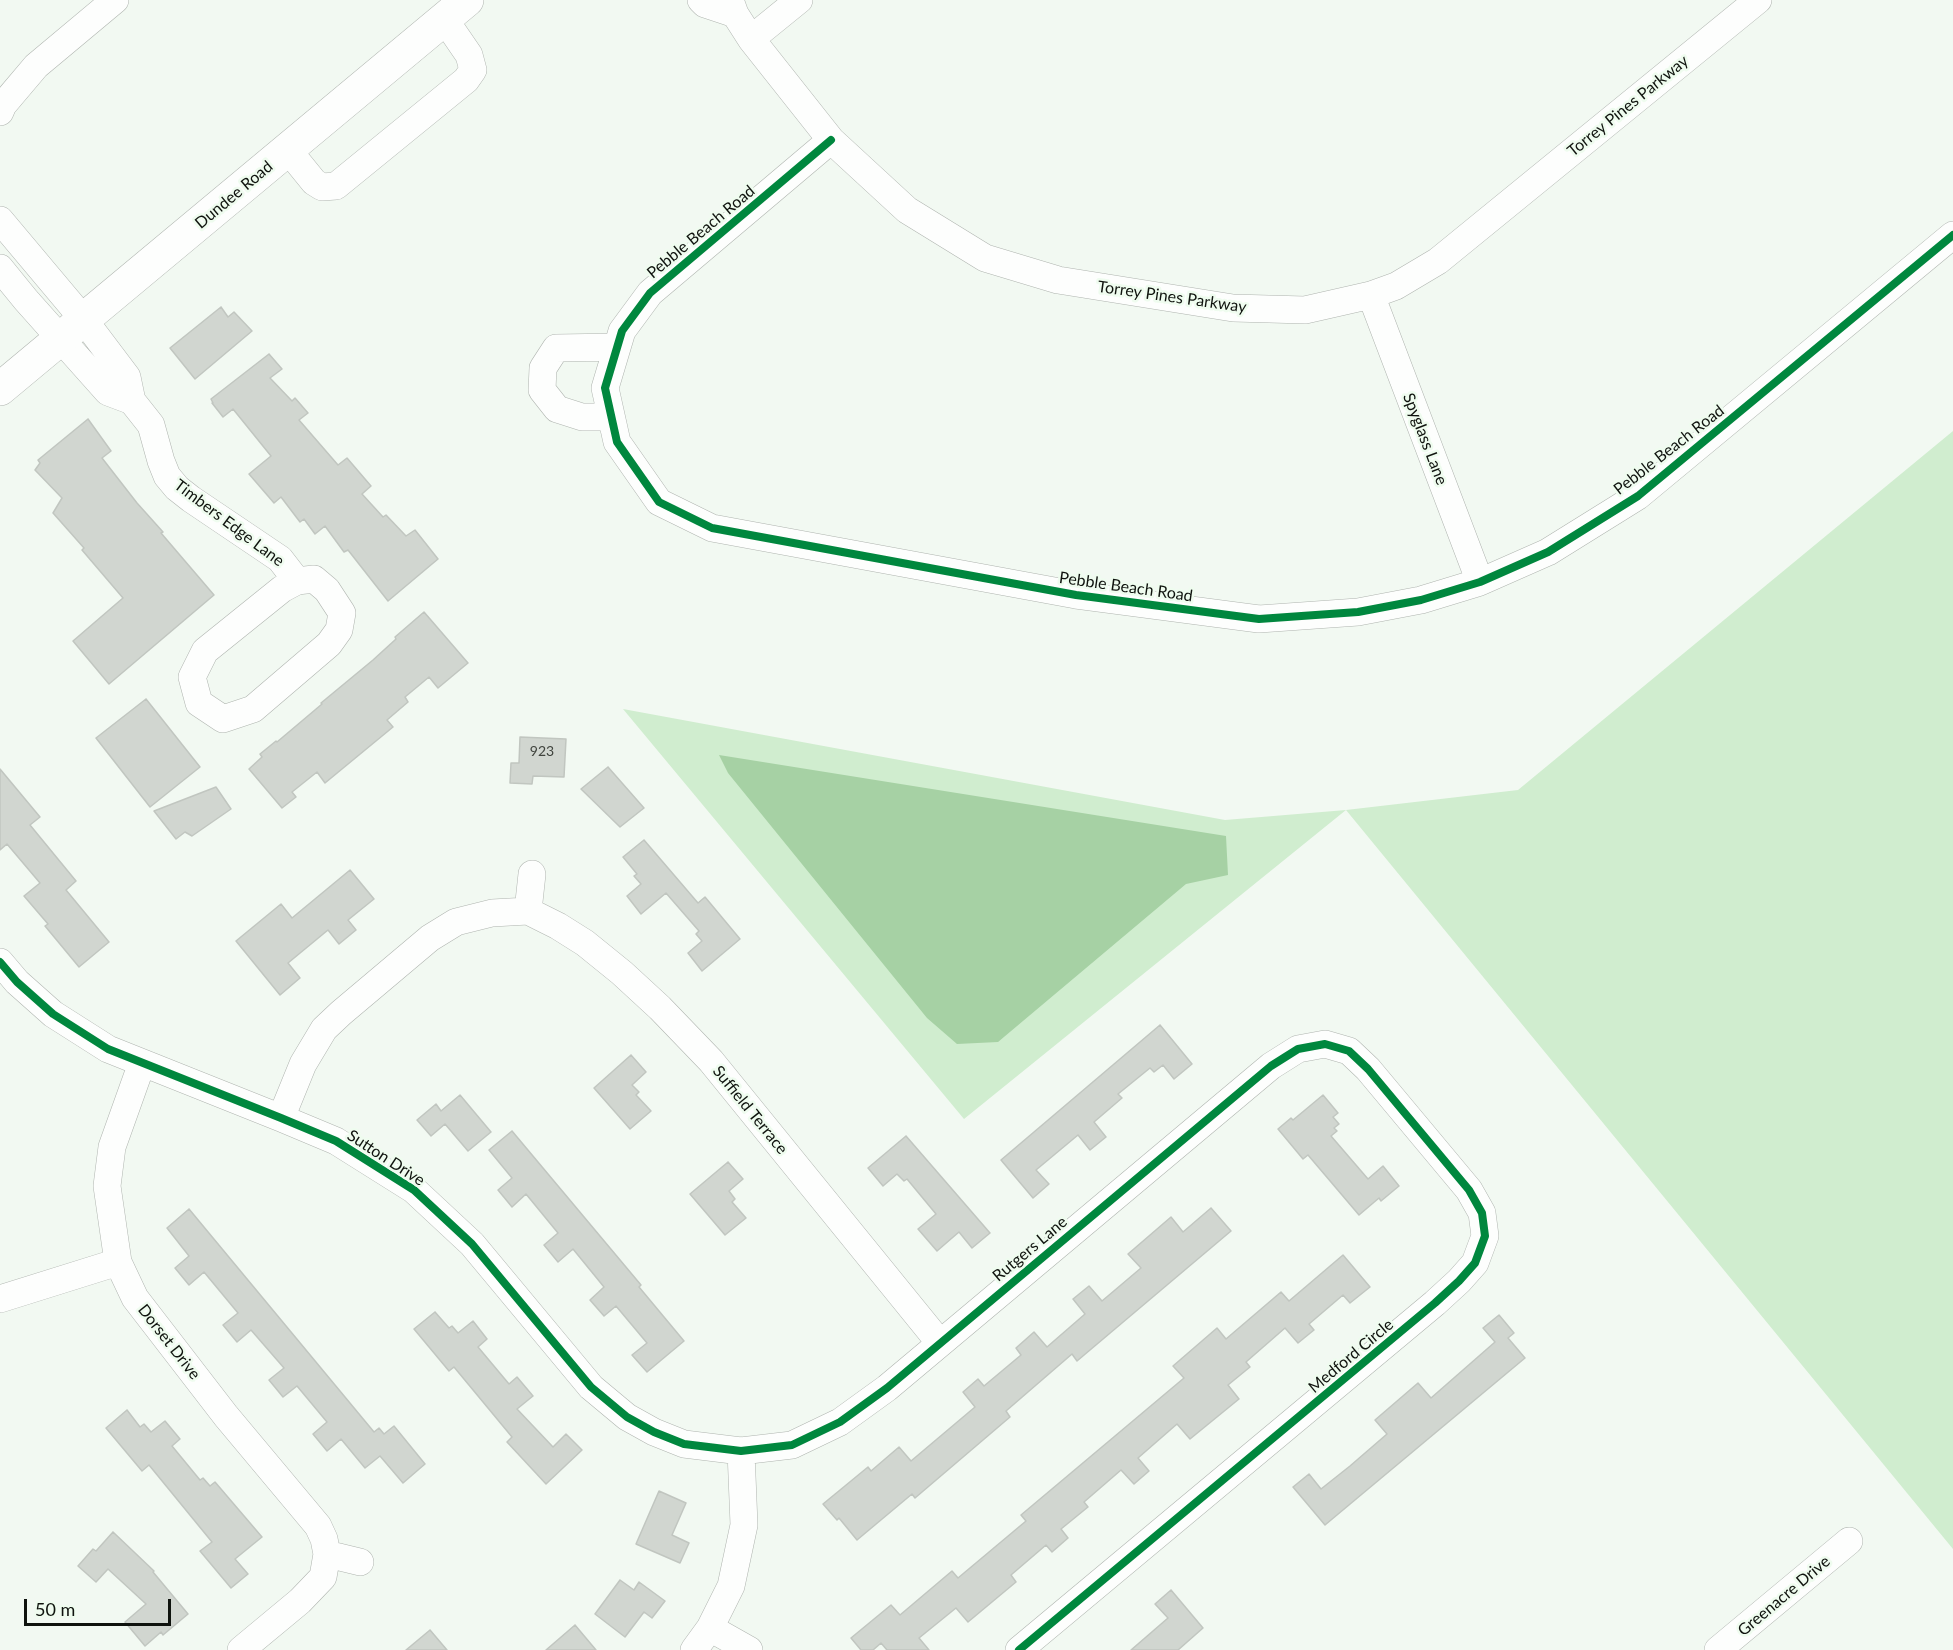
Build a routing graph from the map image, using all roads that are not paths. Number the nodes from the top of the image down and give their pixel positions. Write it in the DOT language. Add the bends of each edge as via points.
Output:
graph roads {
  1 [pos="115,0"];
  2 [pos="701,0"];
  3 [pos="799,0"];
  4 [pos="1758,0"];
  5 [pos="733,7"];
  6 [pos="456,10"];
  7 [pos="751,39"];
  8 [pos="0,112"];
  9 [pos="831,140"];
  10 [pos="288,150"];
  11 [pos="1953,235"];
  12 [pos="5,237"];
  13 [pos="0,268"];
  14 [pos="1371,295"];
  15 [pos="73,329"];
  16 [pos="617,347"];
  17 [pos="0,389"];
  18 [pos="611,417"];
  19 [pos="297,581"];
  20 [pos="1480,582"];
  21 [pos="532,874"];
  22 [pos="528,911"];
  23 [pos="0,962"];
  24 [pos="1325,1044"];
  25 [pos="142,1063"];
  26 [pos="281,1118"];
  27 [pos="118,1262"];
  28 [pos="0,1299"];
  29 [pos="940,1343"];
  30 [pos="741,1451"];
  31 [pos="1849,1541"];
  32 [pos="327,1554"];
  33 [pos="360,1562"];
  34 [pos="710,1628"];
  35 [pos="241,1650"];
  36 [pos="694,1650"];
  37 [pos="749,1650"];
  38 [pos="1019,1650"];
  39 [pos="1718,1650"];
  1 -- 8 [label="street" via="36,66"];
  2 -- 5 [label="street, Torrey Pines Parkway" via="705,4"];
  3 -- 7 [label="street"];
  4 -- 14 [label="street, Torrey Pines Parkway" via="1438,261"];
  5 -- 7 [label="street, Torrey Pines Parkway"];
  6 -- 10 [label="main road, Dundee Road"];
  6 -- 10 [label="street" via="473,70 466,80 336,186 322,187 314,182"];
  7 -- 9 [label="street, Torrey Pines Parkway"];
  9 -- 14 [label="street, Torrey Pines Parkway" via="907,210 985,258 1058,280 1233,308 1305,310"];
  9 -- 16 [label="street, Pebble Beach Road" via="650,293 622,331"];
  10 -- 15 [label="main road, Dundee Road"];
  11 -- 20 [label="street, Pebble Beach Road" via="1638,496 1548,552"];
  12 -- 15 [label="street"];
  13 -- 15 [label="street" via="26,300"];
  14 -- 20 [label="street, Spyglass Lane"];
  15 -- 17 [label="main road, Dundee Road"];
  15 -- 19 [label="street, Timbers Edge Lane" via="127,377 132,401 152,425 161,461 177,488 280,559"];
  16 -- 18 [label="street, Pebble Beach Road" via="605,388"];
  16 -- 18 [label="street" via="556,348 543,368 542,390 557,409 582,417"];
  18 -- 20 [label="street, Pebble Beach Road" via="617,442 659,502 712,528 1076,595 1259,619 1358,612 1421,600"];
  19 -- 19 [label="street, Timbers Edge Lane" via="314,579 327,590 342,613 339,630 329,644 253,709 223,719 199,703 192,677 205,651"];
  21 -- 22 [label="street"];
  22 -- 26 [label="street, Suffield Terrace" via="492,912 456,922 430,938 341,1012 324,1029 303,1064"];
  22 -- 29 [label="street, Suffield Terrace" via="585,943 622,973 711,1060"];
  23 -- 25 [label="street, Sutton Drive" via="53,1014 108,1049"];
  24 -- 29 [label="street, Rutgers Lane" via="1298,1049 1271,1066"];
  24 -- 38 [label="street, Medford Circle" via="1349,1051 1368,1069 1469,1190 1482,1213 1485,1236 1476,1263 1435,1303"];
  25 -- 26 [label="street, Sutton Drive"];
  25 -- 27 [label="street, Dorset Drive" via="109,1166 107,1186"];
  26 -- 30 [label="street, Sutton Drive" via="336,1142 414,1190 472,1244 591,1387 627,1417 684,1444"];
  27 -- 28 [label="street"];
  27 -- 32 [label="street, Dorset Drive" via="135,1298 318,1526"];
  29 -- 30 [label="street, Rutgers Lane" via="840,1422 792,1444"];
  30 -- 34 [label="street" via="744,1525 731,1586"];
  31 -- 39 [label="street, Greenacre Drive"];
  32 -- 33 [label="street"];
  32 -- 35 [label="street" via="322,1577 300,1601"];
  34 -- 36 [label="street"];
  34 -- 37 [label="street"];
}
